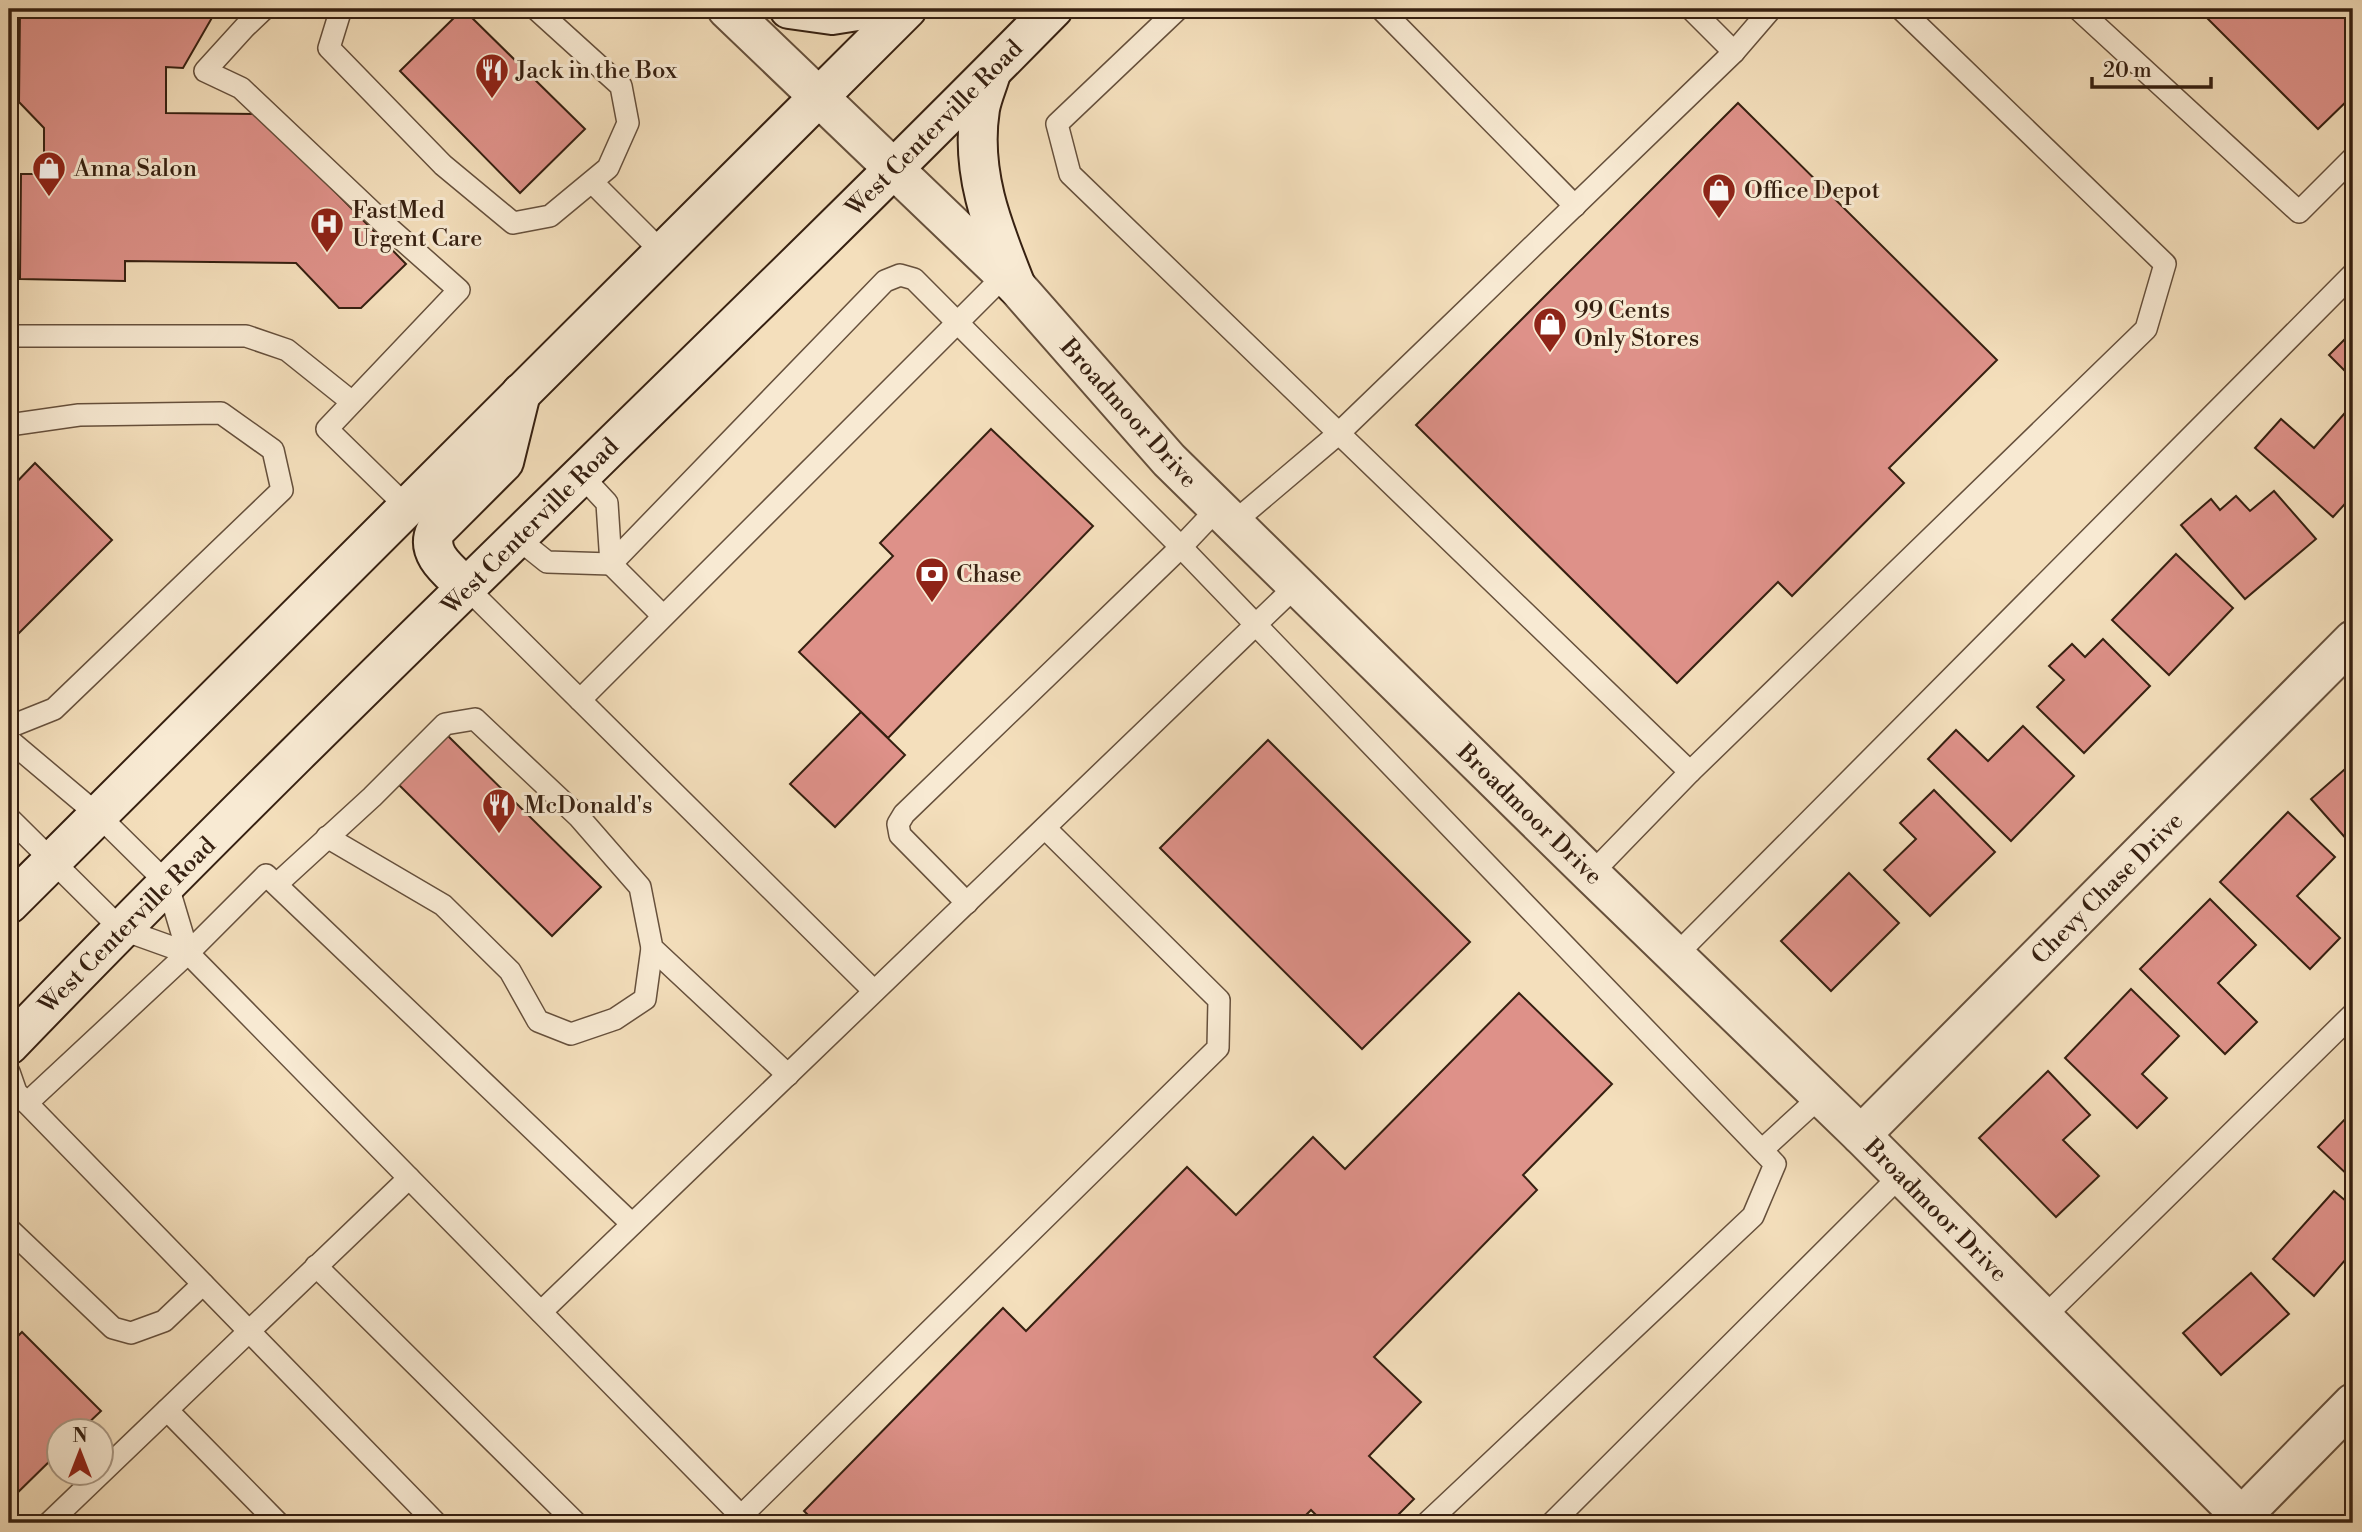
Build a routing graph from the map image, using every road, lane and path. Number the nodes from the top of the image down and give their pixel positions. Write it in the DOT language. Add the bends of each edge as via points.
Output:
graph roads {
  1 [pos="264,9"];
  2 [pos="341,9"];
  3 [pos="536,9"];
  4 [pos="727,9"];
  5 [pos="789,9"];
  6 [pos="870,9"];
  7 [pos="907,9"];
  8 [pos="1053,9"];
  9 [pos="1178,9"];
  10 [pos="1381,9"];
  11 [pos="1691,9"];
  12 [pos="1771,9"];
  13 [pos="1901,9"];
  14 [pos="2078,9"];
  15 [pos="1734,52"];
  16 [pos="992,70"];
  17 [pos="819,98"];
  18 [pos="2353,158"];
  19 [pos="893,169"];
  20 [pos="592,181"];
  21 [pos="1574,206"];
  22 [pos="663,253"];
  23 [pos="2353,274"];
  24 [pos="1010,281"];
  25 [pos="957,324"];
  26 [pos="9,336"];
  27 [pos="522,393"];
  28 [pos="352,402"];
  29 [pos="9,425"];
  30 [pos="1338,434"];
  31 [pos="581,475"];
  32 [pos="407,507"];
  33 [pos="1226,515"];
  34 [pos="517,538"];
  35 [pos="1181,547"];
  36 [pos="611,564"];
  37 [pos="1297,585"];
  38 [pos="467,588"];
  39 [pos="663,616"];
  40 [pos="1256,625"];
  41 [pos="2353,640"];
  42 [pos="580,700"];
  43 [pos="9,727"];
  44 [pos="9,740"];
  45 [pos="1690,772"];
  46 [pos="98,815"];
  47 [pos="9,818"];
  48 [pos="1045,828"];
  49 [pos="327,836"];
  50 [pos="51,862"];
  51 [pos="1591,874"];
  52 [pos="167,883"];
  53 [pos="277,884"];
  54 [pos="967,903"];
  55 [pos="9,904"];
  56 [pos="121,929"];
  57 [pos="652,948"];
  58 [pos="188,953"];
  59 [pos="1676,955"];
  60 [pos="874,991"];
  61 [pos="2353,1014"];
  62 [pos="9,1045"];
  63 [pos="9,1072"];
  64 [pos="788,1075"];
  65 [pos="1821,1096"];
  66 [pos="27,1103"];
  67 [pos="1861,1135"];
  68 [pos="1762,1150"];
  69 [pos="1901,1175"];
  70 [pos="408,1178"];
  71 [pos="632,1224"];
  72 [pos="12,1239"];
  73 [pos="316,1266"];
  74 [pos="203,1284"];
  75 [pos="541,1312"];
  76 [pos="2043,1318"];
  77 [pos="249,1331"];
  78 [pos="2353,1404"];
  79 [pos="167,1410"];
  80 [pos="2245,1520"];
  81 [pos="741,1521"];
  82 [pos="49,1523"];
  83 [pos="278,1523"];
  84 [pos="436,1523"];
  85 [pos="576,1523"];
  86 [pos="1427,1523"];
  87 [pos="1552,1523"];
  1 -- 28 [label="lane" via="205,71 241,88 459,290"];
  2 -- 20 [label="lane" via="329,48 443,165 513,223 550,216"];
  3 -- 20 [label="lane" via="621,86 628,122 608,168"];
  4 -- 17 [label="main road, Broadmoor Drive"];
  5 -- 6 [label="main road" via="832,15"];
  7 -- 17 [label="main road"];
  8 -- 16 [label="main road, West Centerville Road"];
  9 -- 30 [label="lane" via="1057,124 1070,174"];
  10 -- 21 [label="lane"];
  11 -- 15 [label="lane"];
  12 -- 15 [label="lane"];
  13 -- 45 [label="lane" via="2165,264 2146,329"];
  14 -- 18 [label="lane" via="2299,212"];
  15 -- 21 [label="lane"];
  16 -- 19 [label="main road, West Centerville Road"];
  16 -- 24 [label="main road" via="980,106 976,144 986,208"];
  17 -- 19 [label="main road, Broadmoor Drive"];
  17 -- 22 [label="main road"];
  19 -- 24 [label="main road, Broadmoor Drive"];
  19 -- 31 [label="main road, West Centerville Road"];
  20 -- 22 [label="lane"];
  21 -- 30 [label="lane"];
  22 -- 27 [label="main road"];
  23 -- 59 [label="lane"];
  24 -- 25 [label="lane"];
  24 -- 33 [label="main road, Broadmoor Drive" via="1169,460"];
  25 -- 35 [label="lane"];
  25 -- 36 [label="lane" via="914,279 900,275 885,281"];
  25 -- 39 [label="lane"];
  26 -- 28 [label="lane" via="246,336 287,350"];
  27 -- 32 [label="main road"];
  27 -- 38 [label="main road" via="504,461 433,536 435,554"];
  28 -- 32 [label="lane" via="327,429"];
  29 -- 43 [label="lane" via="79,415 221,413 273,450 282,490 54,709"];
  30 -- 33 [label="lane"];
  30 -- 45 [label="lane"];
  31 -- 34 [label="main road, West Centerville Road"];
  31 -- 36 [label="lane" via="607,503"];
  32 -- 46 [label="main road"];
  33 -- 35 [label="lane"];
  33 -- 37 [label="main road, Broadmoor Drive"];
  34 -- 36 [label="lane" via="547,562"];
  34 -- 38 [label="main road, West Centerville Road"];
  35 -- 40 [label="lane"];
  35 -- 54 [label="lane" via="904,814 898,824 900,835"];
  36 -- 39 [label="lane"];
  37 -- 40 [label="lane"];
  37 -- 51 [label="main road, Broadmoor Drive"];
  38 -- 42 [label="lane"];
  38 -- 52 [label="main road, West Centerville Road"];
  39 -- 42 [label="lane"];
  40 -- 48 [label="lane"];
  40 -- 68 [label="lane"];
  41 -- 67 [label="main road, Chevy Chase Drive"];
  42 -- 60 [label="lane"];
  44 -- 46 [label="lane"];
  45 -- 51 [label="lane"];
  46 -- 50 [label="main road"];
  46 -- 52 [label="lane"];
  47 -- 50 [label="lane"];
  48 -- 54 [label="lane"];
  48 -- 81 [label="lane" via="1219,1000 1218,1048"];
  49 -- 53 [label="lane"];
  49 -- 57 [label="lane" via="443,905 510,971 538,1021 571,1034 615,1019 645,999"];
  49 -- 57 [label="lane" via="445,724 475,719 579,817 640,887"];
  50 -- 55 [label="main road"];
  50 -- 56 [label="lane"];
  51 -- 59 [label="main road, Broadmoor Drive"];
  52 -- 56 [label="main road, West Centerville Road"];
  52 -- 58 [label="lane"];
  53 -- 58 [label="lane" via="266,875"];
  53 -- 71 [label="lane"];
  54 -- 60 [label="lane"];
  56 -- 58 [label="lane"];
  56 -- 62 [label="main road, West Centerville Road"];
  57 -- 64 [label="lane"];
  58 -- 66 [label="lane"];
  58 -- 70 [label="lane"];
  59 -- 65 [label="main road, Broadmoor Drive"];
  60 -- 64 [label="lane"];
  61 -- 76 [label="lane"];
  63 -- 66 [label="lane" via="16,1092"];
  64 -- 71 [label="lane"];
  65 -- 67 [label="main road, Broadmoor Drive"];
  65 -- 68 [label="lane"];
  66 -- 74 [label="lane"];
  67 -- 69 [label="main road, Broadmoor Drive"];
  68 -- 86 [label="lane" via="1775,1164 1753,1216"];
  69 -- 76 [label="main road, Broadmoor Drive"];
  69 -- 87 [label="lane"];
  70 -- 73 [label="lane"];
  70 -- 75 [label="lane"];
  71 -- 75 [label="lane"];
  72 -- 74 [label="lane" via="113,1328 131,1333 164,1321"];
  73 -- 77 [label="lane"];
  73 -- 85 [label="lane"];
  74 -- 77 [label="lane"];
  75 -- 81 [label="lane"];
  76 -- 80 [label="main road, Broadmoor Drive"];
  77 -- 79 [label="lane"];
  77 -- 84 [label="lane"];
  78 -- 80 [label="main road"];
  79 -- 82 [label="lane"];
  79 -- 83 [label="lane"];
}
